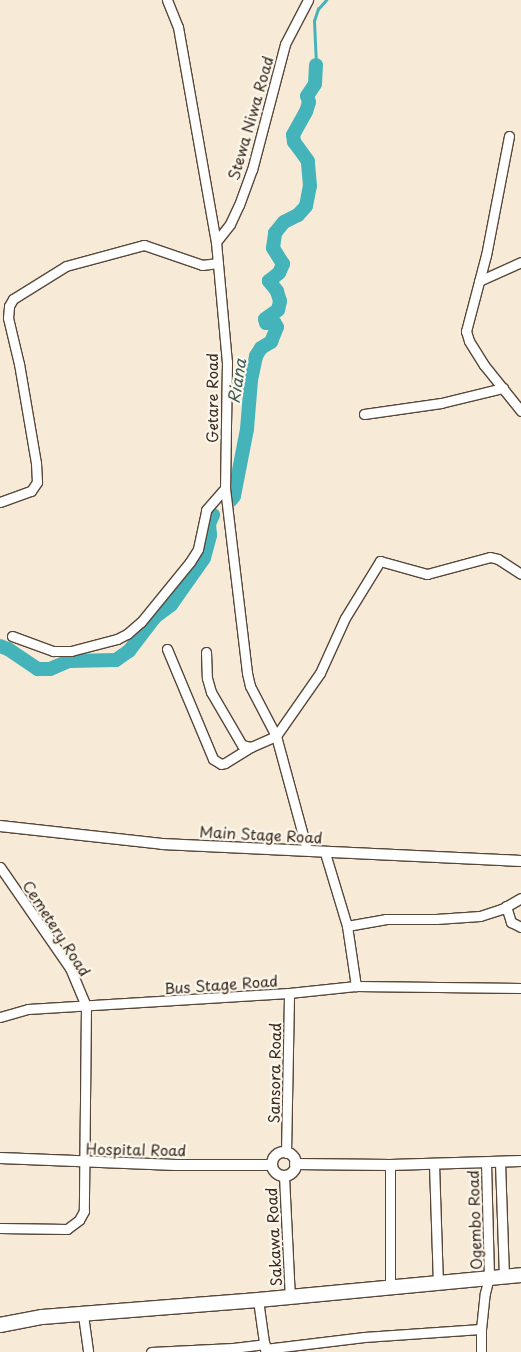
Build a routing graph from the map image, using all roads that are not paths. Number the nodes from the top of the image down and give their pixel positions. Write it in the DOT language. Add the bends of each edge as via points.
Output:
graph roads {
  1 [pos="167,0"];
  2 [pos="308,0"];
  3 [pos="509,136"];
  4 [pos="216,242"];
  5 [pos="521,262"];
  6 [pos="218,263"];
  7 [pos="479,281"];
  8 [pos="503,388"];
  9 [pos="521,411"];
  10 [pos="364,414"];
  11 [pos="225,488"];
  12 [pos="0,502"];
  13 [pos="521,574"];
  14 [pos="12,636"];
  15 [pos="167,649"];
  16 [pos="206,652"];
  17 [pos="276,736"];
  18 [pos="251,747"];
  19 [pos="0,826"];
  20 [pos="307,850"];
  21 [pos="324,852"];
  22 [pos="521,861"];
  23 [pos="0,867"];
  24 [pos="521,898"];
  25 [pos="506,906"];
  26 [pos="347,926"];
  27 [pos="521,928"];
  28 [pos="356,986"];
  29 [pos="521,988"];
  30 [pos="290,993"];
  31 [pos="86,1006"];
  32 [pos="0,1017"];
  33 [pos="286,1153"];
  34 [pos="0,1158"];
  35 [pos="521,1161"];
  36 [pos="500,1162"];
  37 [pos="85,1163"];
  38 [pos="486,1163"];
  39 [pos="296,1164"];
  40 [pos="434,1164"];
  41 [pos="272,1165"];
  42 [pos="390,1165"];
  43 [pos="284,1176"];
  44 [pos="0,1228"];
  45 [pos="521,1275"];
  46 [pos="504,1276"];
  47 [pos="438,1283"];
  48 [pos="488,1283"];
  49 [pos="390,1288"];
  50 [pos="290,1297"];
  51 [pos="258,1300"];
  52 [pos="83,1315"];
  53 [pos="0,1325"];
  54 [pos="481,1329"];
  55 [pos="265,1348"];
  56 [pos="88,1352"];
  57 [pos="150,1352"];
  58 [pos="481,1352"];
  1 -- 4 [label="street, Getare Road" via="178,27"];
  2 -- 4 [label="street, Stewa Niwa Road" via="285,44 252,170 230,224"];
  3 -- 7 [label="street"];
  4 -- 6 [label="street, Getare Road"];
  5 -- 7 [label="street"];
  6 -- 11 [label="street, Getare Road" via="228,362"];
  6 -- 12 [label="street" via="202,265 144,245 66,266 13,300 8,318 19,364 37,482 31,491"];
  7 -- 8 [label="street" via="466,330 474,350"];
  8 -- 9 [label="street"];
  8 -- 10 [label="street" via="441,403"];
  11 -- 14 [label="street" via="206,510 198,549 190,562 141,622 127,634 71,652 53,651"];
  11 -- 17 [label="street, Getare Road" via="247,673 250,686"];
  13 -- 17 [label="street" via="490,557 427,574 380,561 345,618 320,673"];
  15 -- 18 [label="street" via="213,759 225,763"];
  16 -- 18 [label="street" via="211,692 242,745"];
  17 -- 18 [label="street"];
  17 -- 20 [label="street, Getare Road"];
  19 -- 20 [label="street, Main Stage Road" via="162,844"];
  20 -- 21 [label="street, Main Stage Road"];
  21 -- 22 [label="street, Main Stage Road"];
  21 -- 26 [label="street"];
  23 -- 31 [label="street, Cemetery Road" via="70,968"];
  24 -- 25 [label="street"];
  25 -- 26 [label="street" via="480,916 386,919"];
  25 -- 27 [label="street" via="511,922"];
  26 -- 28 [label="street"];
  28 -- 29 [label="street, Bus Stage Road"];
  28 -- 30 [label="street, Bus Stage Road"];
  30 -- 31 [label="street, Bus Stage Road"];
  30 -- 33 [label="street, Sansora Road"];
  31 -- 32 [label="street, Bus Stage Road" via="28,1010"];
  31 -- 37 [label="street"];
  33 -- 39 [label="street"];
  33 -- 41 [label="street" via="276,1155"];
  34 -- 37 [label="street, Hospital Road"];
  35 -- 36 [label="street"];
  36 -- 38 [label="street"];
  36 -- 46 [label="street"];
  37 -- 41 [label="street, Hospital Road"];
  37 -- 44 [label="street" via="84,1211 74,1224 67,1229"];
  38 -- 40 [label="street"];
  38 -- 48 [label="street, Ogembo Road"];
  39 -- 42 [label="street"];
  39 -- 43 [label="street" via="292,1173"];
  40 -- 42 [label="street"];
  40 -- 47 [label="street"];
  41 -- 43 [label="street" via="277,1174"];
  42 -- 49 [label="street"];
  43 -- 50 [label="street, Sakawa Road"];
  45 -- 46 [label="highway"];
  46 -- 48 [label="highway"];
  47 -- 48 [label="highway"];
  47 -- 49 [label="highway"];
  48 -- 54 [label="street, Ogembo Road"];
  49 -- 50 [label="highway"];
  50 -- 51 [label="highway"];
  51 -- 52 [label="highway"];
  51 -- 55 [label="street"];
  52 -- 53 [label="highway" via="42,1317"];
  52 -- 56 [label="street"];
  54 -- 55 [label="street"];
  54 -- 58 [label="street, Ogembo Road"];
  55 -- 57 [label="street"];
}
